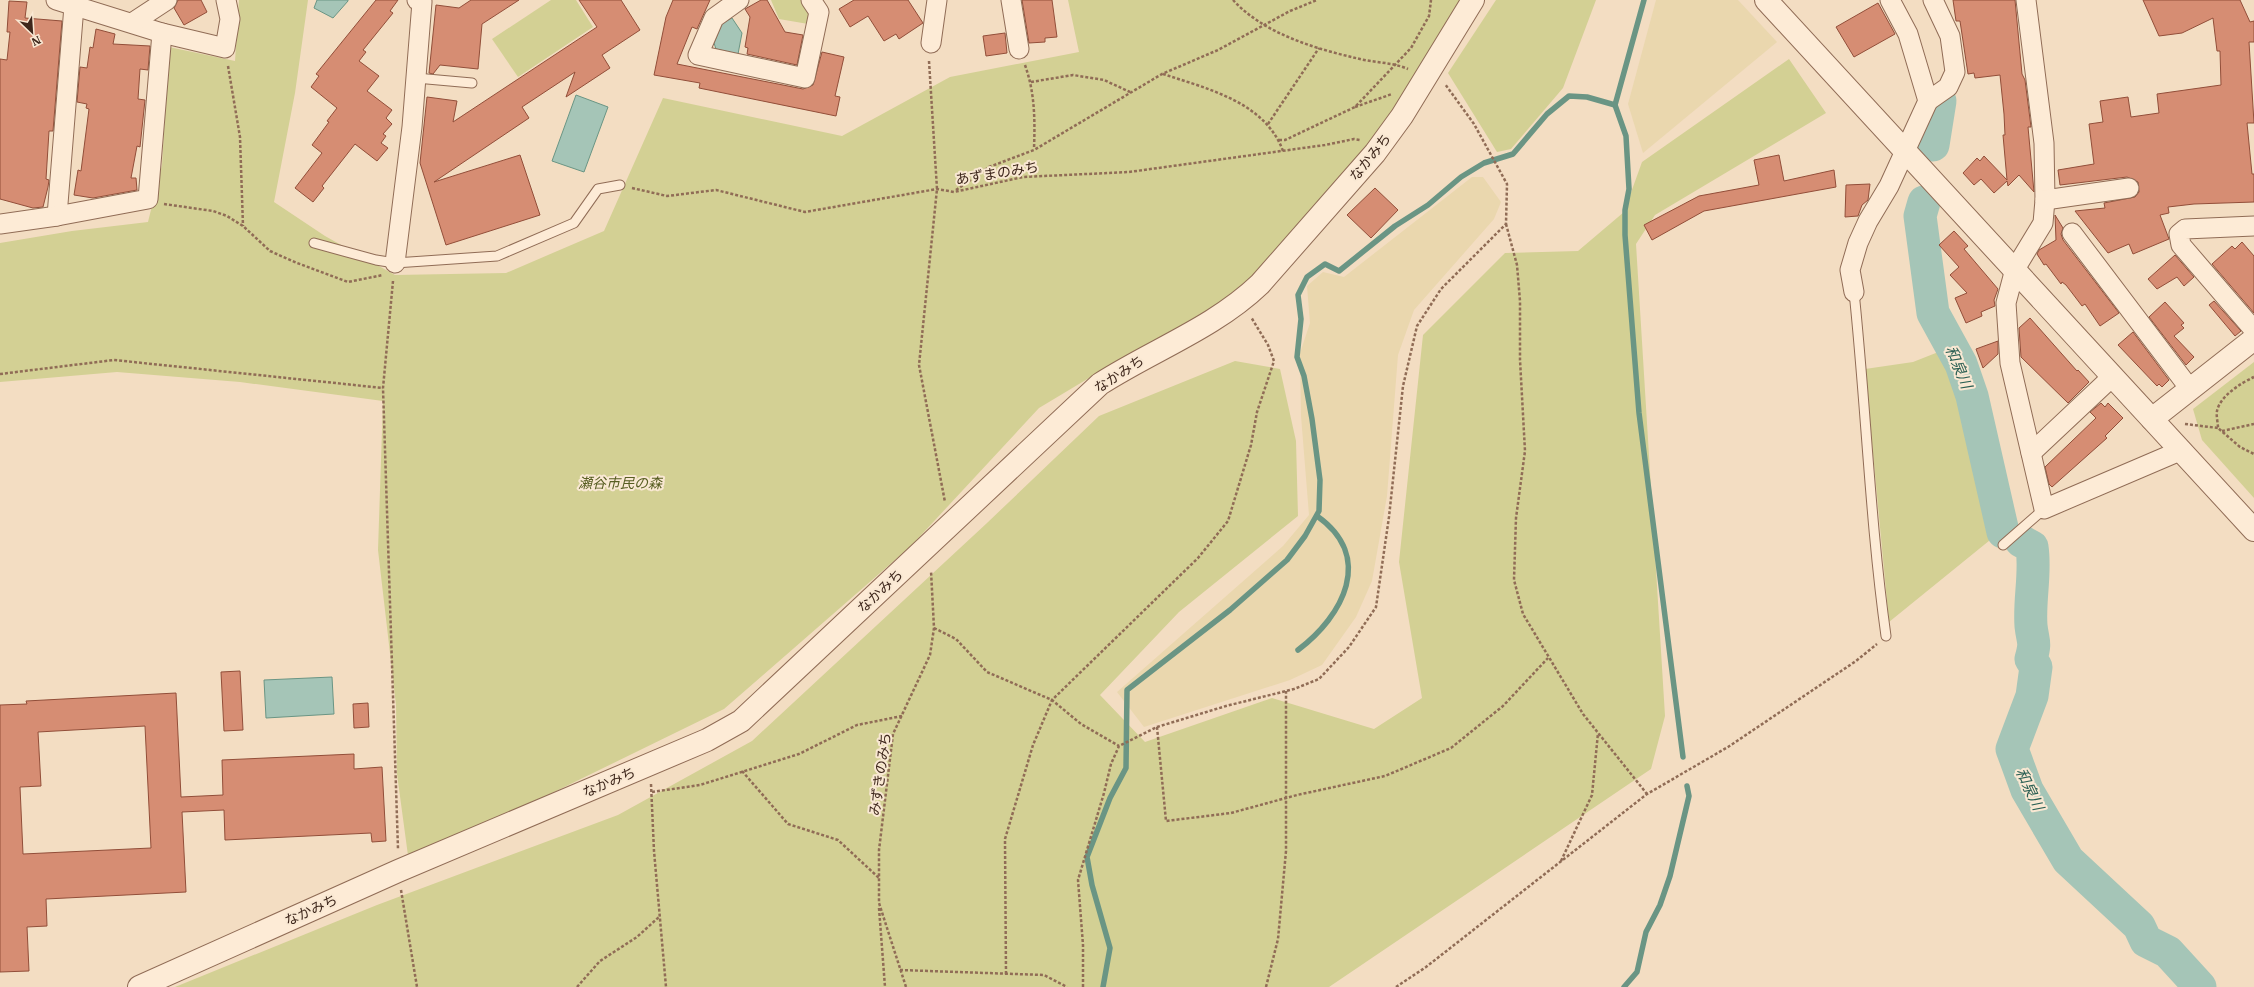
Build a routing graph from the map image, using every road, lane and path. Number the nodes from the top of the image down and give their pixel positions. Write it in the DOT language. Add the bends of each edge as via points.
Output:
graph roads {
  1 [pos="167,0"];
  2 [pos="226,0"];
  3 [pos="417,0"];
  4 [pos="739,0"];
  5 [pos="810,0"];
  6 [pos="937,0"];
  7 [pos="1011,0"];
  8 [pos="1232,0"];
  9 [pos="1317,0"];
  10 [pos="1432,0"];
  11 [pos="1473,0"];
  12 [pos="1766,0"];
  13 [pos="1890,0"];
  14 [pos="1933,0"];
  15 [pos="2026,0"];
  16 [pos="65,3"];
  17 [pos="132,23"];
  18 [pos="1265,24"];
  19 [pos="162,33"];
  20 [pos="931,43"];
  21 [pos="226,48"];
  22 [pos="1319,48"];
  23 [pos="1019,49"];
  24 [pos="1396,64"];
  25 [pos="1430,72"];
  26 [pos="1162,74"];
  27 [pos="416,78"];
  28 [pos="1031,82"];
  29 [pos="472,83"];
  30 [pos="1130,92"];
  31 [pos="1416,95"];
  32 [pos="1928,100"];
  33 [pos="1355,107"];
  34 [pos="1268,124"];
  35 [pos="1279,140"];
  36 [pos="1380,145"];
  37 [pos="1905,149"];
  38 [pos="1034,150"];
  39 [pos="1283,151"];
  40 [pos="620,185"];
  41 [pos="2129,188"];
  42 [pos="937,189"];
  43 [pos="954,192"];
  44 [pos="148,199"];
  45 [pos="2045,200"];
  46 [pos="56,216"];
  47 [pos="0,224"];
  48 [pos="1506,224"];
  49 [pos="243,226"];
  50 [pos="2254,226"];
  51 [pos="2072,233"];
  52 [pos="314,243"];
  53 [pos="395,267"];
  54 [pos="2015,269"];
  55 [pos="1854,292"];
  56 [pos="1241,302"];
  57 [pos="2254,330"];
  58 [pos="2254,339"];
  59 [pos="0,374"];
  60 [pos="2113,376"];
  61 [pos="2254,377"];
  62 [pos="383,388"];
  63 [pos="2190,389"];
  64 [pos="2160,413"];
  65 [pos="2254,424"];
  66 [pos="2218,428"];
  67 [pos="2222,431"];
  68 [pos="2182,450"];
  69 [pos="2030,453"];
  70 [pos="2254,454"];
  71 [pos="2044,509"];
  72 [pos="950,525"];
  73 [pos="2254,529"];
  74 [pos="930,544"];
  75 [pos="2003,545"];
  76 [pos="934,628"];
  77 [pos="1886,636"];
  78 [pos="1548,658"];
  79 [pos="1286,690"];
  80 [pos="1052,700"];
  81 [pos="903,716"];
  82 [pos="1157,727"];
  83 [pos="1598,732"];
  84 [pos="1119,746"];
  85 [pos="650,765"];
  86 [pos="742,771"];
  87 [pos="652,792"];
  88 [pos="1647,794"];
  89 [pos="1286,798"];
  90 [pos="1560,863"];
  91 [pos="398,871"];
  92 [pos="879,878"];
  93 [pos="879,903"];
  94 [pos="660,916"];
  95 [pos="900,970"];
  96 [pos="1006,974"];
  97 [pos="139,987"];
  98 [pos="417,987"];
  99 [pos="577,987"];
  100 [pos="666,987"];
  101 [pos="885,987"];
  102 [pos="906,987"];
  103 [pos="1067,987"];
  104 [pos="1083,987"];
  105 [pos="1266,987"];
  106 [pos="1396,987"];
  1 -- 17 [label="street"];
  2 -- 21 [label="street" via="230,19"];
  3 -- 27 [label="street" via="422,2"];
  4 -- 5 [label="street" via="714,18 698,55 805,78 819,12"];
  6 -- 20 [label="street"];
  7 -- 23 [label="street"];
  8 -- 18 [label="path"];
  9 -- 18 [label="path"];
  10 -- 24 [label="path" via="1429,16 1411,48"];
  11 -- 25 [label="street, なかみち"];
  12 -- 37 [label="street"];
  13 -- 32 [label="street" via="1908,34"];
  14 -- 32 [label="street" via="1950,36 1956,72 1948,87"];
  15 -- 45 [label="street" via="2044,143"];
  16 -- 17 [label="street"];
  16 -- 46 [label="street"];
  17 -- 19 [label="street"];
  18 -- 22 [label="path"];
  18 -- 26 [label="path" via="1218,50"];
  19 -- 21 [label="street"];
  19 -- 44 [label="street"];
  20 -- 42 [label="path" via="928,68"];
  21 -- 49 [label="path" via="240,137"];
  22 -- 24 [label="path" via="1362,60"];
  22 -- 34 [label="path"];
  23 -- 28 [label="path"];
  24 -- 25 [label="path"];
  24 -- 33 [label="path"];
  25 -- 31 [label="street, なかみち"];
  25 -- 48 [label="path" via="1474,124 1507,184"];
  26 -- 30 [label="path"];
  26 -- 34 [label="path" via="1214,91 1248,108"];
  27 -- 29 [label="lane"];
  27 -- 53 [label="street"];
  28 -- 30 [label="path" via="1073,75 1104,80"];
  28 -- 38 [label="path" via="1035,116"];
  30 -- 38 [label="path"];
  31 -- 33 [label="path" via="1389,94"];
  31 -- 36 [label="street, なかみち"];
  32 -- 37 [label="street"];
  33 -- 35 [label="path" via="1285,140"];
  34 -- 35 [label="path"];
  35 -- 39 [label="path"];
  36 -- 39 [label="path, あずまのみち" via="1354,139"];
  36 -- 56 [label="street, なかみち" via="1260,284"];
  37 -- 54 [label="street"];
  37 -- 55 [label="street" via="1889,186 1858,243 1850,270"];
  38 -- 43 [label="path" via="988,167"];
  39 -- 43 [label="path, あずまのみち" via="1129,172 1023,176"];
  40 -- 42 [label="path, あずまのみち" via="667,196 716,190 805,212"];
  40 -- 53 [label="lane" via="598,189 574,223 497,256"];
  41 -- 45 [label="street"];
  42 -- 43 [label="path, あずまのみち"];
  42 -- 72 [label="path" via="919,365"];
  44 -- 46 [label="street"];
  44 -- 49 [label="path" via="168,205 214,211"];
  45 -- 54 [label="street" via="2043,223"];
  46 -- 47 [label="street"];
  48 -- 78 [label="path" via="1517,265 1525,451 1516,518 1514,580 1522,614"];
  48 -- 79 [label="path" via="1441,288 1416,326 1403,386 1376,607 1349,647 1319,679"];
  49 -- 53 [label="path" via="270,251 348,282 378,277"];
  50 -- 57 [label="street" via="2185,229 2179,234 2181,245"];
  51 -- 63 [label="street"];
  52 -- 53 [label="lane"];
  53 -- 62 [label="path"];
  54 -- 60 [label="street"];
  54 -- 69 [label="street" via="2006,303 2010,363"];
  55 -- 77 [label="lane"];
  56 -- 72 [label="street, なかみち" via="1214,321 1130,365 1100,384"];
  56 -- 80 [label="path" via="1268,345 1274,361 1257,412 1251,445 1228,521 1198,558"];
  58 -- 63 [label="street"];
  59 -- 62 [label="path" via="114,360"];
  60 -- 64 [label="street"];
  60 -- 69 [label="street"];
  61 -- 66 [label="path" via="2241,383 2225,398 2217,411"];
  62 -- 91 [label="path"];
  63 -- 64 [label="street"];
  64 -- 66 [label="path" via="2184,424"];
  64 -- 68 [label="street"];
  65 -- 67 [label="path"];
  66 -- 67 [label="path"];
  67 -- 70 [label="path" via="2240,447"];
  68 -- 71 [label="street"];
  68 -- 73 [label="street"];
  69 -- 71 [label="street"];
  71 -- 75 [label="lane"];
  72 -- 74 [label="street, なかみち"];
  74 -- 76 [label="path, みずきのみち"];
  74 -- 85 [label="street, なかみち" via="741,721 713,738"];
  76 -- 80 [label="path" via="956,639 987,672"];
  76 -- 81 [label="path, みずきのみち" via="930,655"];
  77 -- 88 [label="path" via="1856,661 1728,747"];
  78 -- 83 [label="path" via="1583,714"];
  78 -- 89 [label="path" via="1503,706 1451,748 1385,776"];
  79 -- 82 [label="path"];
  79 -- 89 [label="path"];
  80 -- 84 [label="path" via="1080,724"];
  80 -- 96 [label="path" via="1033,745 1005,839"];
  81 -- 86 [label="path" via="857,725 799,754"];
  81 -- 92 [label="path, みずきのみち" via="893,734 879,850"];
  82 -- 84 [label="path"];
  82 -- 89 [label="path" via="1166,821 1231,813"];
  83 -- 88 [label="path"];
  83 -- 90 [label="path" via="1592,795"];
  84 -- 104 [label="path" via="1111,764 1078,880"];
  85 -- 87 [label="path"];
  85 -- 91 [label="street, なかみち"];
  86 -- 87 [label="path" via="700,785"];
  86 -- 92 [label="path" via="788,824 838,840"];
  87 -- 94 [label="path"];
  88 -- 90 [label="path"];
  89 -- 105 [label="path" via="1286,852 1278,939"];
  90 -- 106 [label="path" via="1426,967"];
  91 -- 97 [label="street, なかみち"];
  91 -- 98 [label="path"];
  92 -- 93 [label="path, みずきのみち"];
  93 -- 95 [label="path, みずきのみち"];
  93 -- 101 [label="path"];
  94 -- 99 [label="path" via="637,937 600,961"];
  94 -- 100 [label="path"];
  95 -- 96 [label="path"];
  95 -- 102 [label="path, みずきのみち"];
  96 -- 103 [label="path" via="1044,975"];
}
